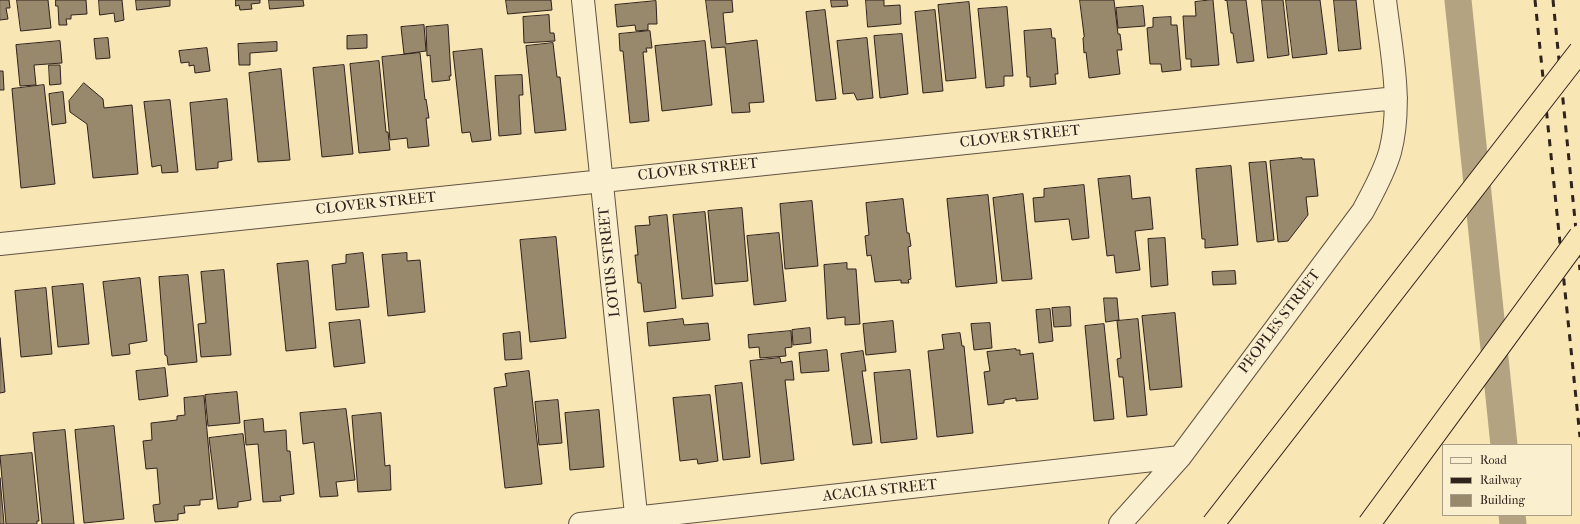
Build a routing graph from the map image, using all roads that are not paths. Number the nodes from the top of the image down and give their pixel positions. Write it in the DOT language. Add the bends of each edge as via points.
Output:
graph roads {
  1 [pos="583,0"];
  2 [pos="1385,0"];
  3 [pos="1580,51"];
  4 [pos="1396,98"];
  5 [pos="601,180"];
  6 [pos="1580,236"];
  7 [pos="0,244"];
  8 [pos="1180,457"];
  9 [pos="637,521"];
  10 [pos="580,524"];
  11 [pos="1120,524"];
  12 [pos="1213,524"];
  13 [pos="1369,524"];
  1 -- 5 [label="street, LOTUS STREET"];
  2 -- 4 [label="street, PEOPLES STREET"];
  3 -- 12 [label="highway, bridge"];
  4 -- 5 [label="street, CLOVER STREET"];
  4 -- 8 [label="street, PEOPLES STREET" via="1390,152 1363,211"];
  5 -- 7 [label="street, CLOVER STREET"];
  5 -- 9 [label="street, LOTUS STREET"];
  6 -- 13 [label="highway, bridge"];
  8 -- 9 [label="street, ACACIA STREET"];
  8 -- 11 [label="street, PEOPLES STREET"];
  9 -- 10 [label="street, ACACIA STREET"];
}
